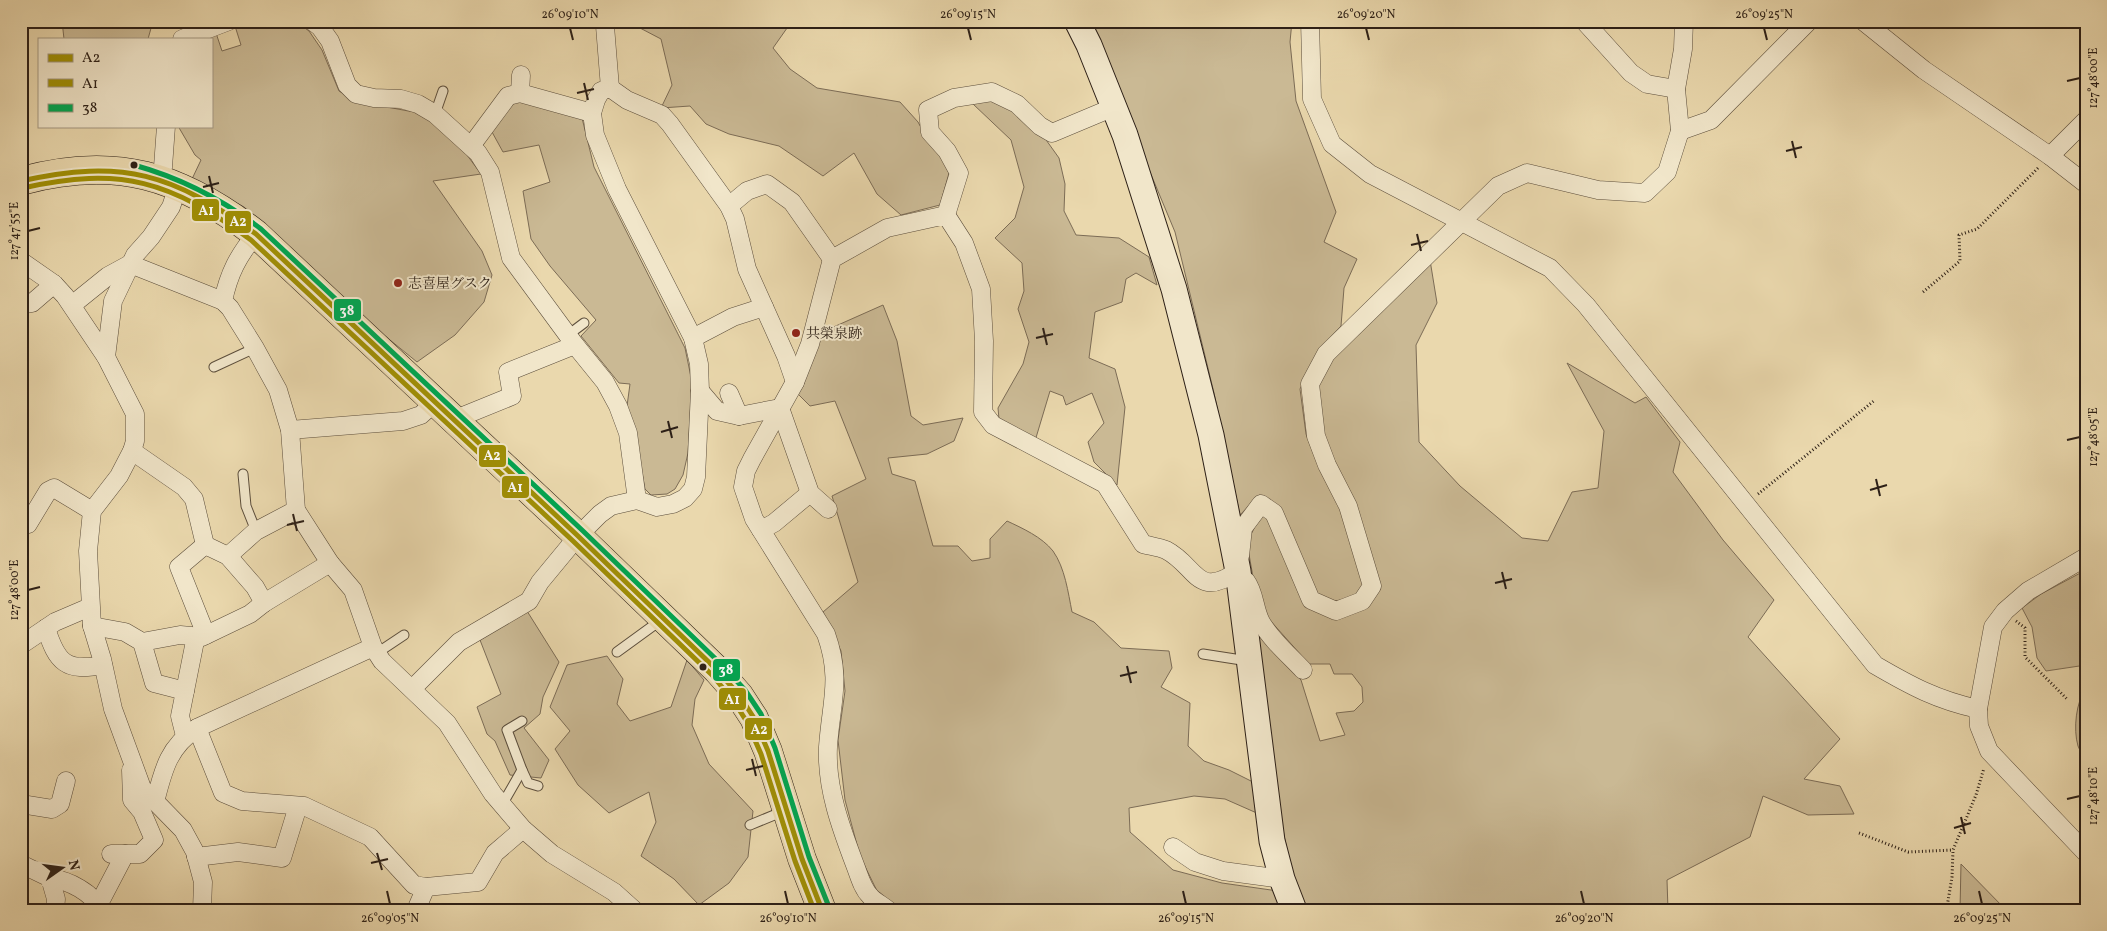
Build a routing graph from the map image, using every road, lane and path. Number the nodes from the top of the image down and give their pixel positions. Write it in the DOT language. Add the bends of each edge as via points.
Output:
graph roads {
  1 [pos="229,21"];
  2 [pos="312,21"];
  3 [pos="603,21"];
  4 [pos="1077,21"];
  5 [pos="1310,21"];
  6 [pos="1584,21"];
  7 [pos="1684,21"];
  8 [pos="1809,21"];
  9 [pos="1864,21"];
  10 [pos="185,38"];
  11 [pos="520,75"];
  12 [pos="610,88"];
  13 [pos="1676,89"];
  14 [pos="443,91"];
  15 [pos="520,93"];
  16 [pos="1114,107"];
  17 [pos="592,113"];
  18 [pos="434,114"];
  19 [pos="2086,120"];
  20 [pos="166,128"];
  21 [pos="1680,131"];
  22 [pos="471,146"];
  23 [pos="2050,156"];
  24 [pos="21,181"];
  25 [pos="169,183"];
  26 [pos="2086,184"];
  27 [pos="729,206"];
  28 [pos="946,215"];
  29 [pos="1463,221"];
  30 [pos="256,234"];
  31 [pos="832,260"];
  32 [pos="21,261"];
  33 [pos="130,264"];
  34 [pos="54,284"];
  35 [pos="1923,292"];
  36 [pos="223,301"];
  37 [pos="21,305"];
  38 [pos="72,305"];
  39 [pos="764,307"];
  40 [pos="584,323"];
  41 [pos="693,338"];
  42 [pos="571,340"];
  43 [pos="255,348"];
  44 [pos="106,358"];
  45 [pos="214,367"];
  46 [pos="795,382"];
  47 [pos="700,391"];
  48 [pos="729,393"];
  49 [pos="1875,400"];
  50 [pos="780,408"];
  51 [pos="444,412"];
  52 [pos="739,416"];
  53 [pos="290,430"];
  54 [pos="132,452"];
  55 [pos="244,474"];
  56 [pos="810,493"];
  57 [pos="637,500"];
  58 [pos="1746,504"];
  59 [pos="828,508"];
  60 [pos="296,510"];
  61 [pos="92,512"];
  62 [pos="21,525"];
  63 [pos="761,530"];
  64 [pos="256,531"];
  65 [pos="578,536"];
  66 [pos="205,545"];
  67 [pos="228,556"];
  68 [pos="2086,557"];
  69 [pos="330,563"];
  70 [pos="1238,571"];
  71 [pos="264,603"];
  72 [pos="90,607"];
  73 [pos="2005,611"];
  74 [pos="663,618"];
  75 [pos="92,626"];
  76 [pos="46,628"];
  77 [pos="201,635"];
  78 [pos="404,635"];
  79 [pos="142,642"];
  80 [pos="21,645"];
  81 [pos="375,650"];
  82 [pos="616,652"];
  83 [pos="1204,654"];
  84 [pos="1249,661"];
  85 [pos="103,665"];
  86 [pos="1303,670"];
  87 [pos="412,690"];
  88 [pos="185,692"];
  89 [pos="2067,699"];
  90 [pos="1978,709"];
  91 [pos="522,721"];
  92 [pos="191,732"];
  93 [pos="1989,750"];
  94 [pos="131,757"];
  95 [pos="522,770"];
  96 [pos="66,781"];
  97 [pos="538,786"];
  98 [pos="155,802"];
  99 [pos="21,804"];
  100 [pos="502,805"];
  101 [pos="298,806"];
  102 [pos="786,810"];
  103 [pos="750,825"];
  104 [pos="523,829"];
  105 [pos="1859,832"];
  106 [pos="1173,847"];
  107 [pos="1952,850"];
  108 [pos="2086,853"];
  109 [pos="196,857"];
  110 [pos="21,864"];
  111 [pos="50,878"];
  112 [pos="1282,880"];
  113 [pos="426,887"];
  114 [pos="98,906"];
  115 [pos="55,910"];
  116 [pos="202,910"];
  117 [pos="416,910"];
  118 [pos="634,910"];
  119 [pos="822,910"];
  120 [pos="888,910"];
  121 [pos="1294,910"];
  122 [pos="1943,910"];
  1 -- 10 [label="street"];
  2 -- 18 [label="street" via="330,42 346,85 356,94 401,99"];
  3 -- 12 [label="street"];
  4 -- 16 [label="street"];
  5 -- 29 [label="street" via="1312,99 1332,144 1370,174"];
  6 -- 13 [label="street" via="1630,73 1647,84"];
  7 -- 13 [label="street"];
  8 -- 21 [label="street" via="1710,120"];
  9 -- 23 [label="street" via="1924,70"];
  11 -- 15 [label="street"];
  12 -- 17 [label="street" via="601,91"];
  12 -- 27 [label="street" via="627,100 662,115"];
  13 -- 21 [label="street"];
  14 -- 18 [label="lane"];
  15 -- 17 [label="street"];
  15 -- 22 [label="street" via="508,96"];
  16 -- 28 [label="street" via="1052,133 1018,104 992,92 954,98 928,110 930,132 947,151 959,173"];
  16 -- 70 [label="street" via="1174,289 1211,435"];
  17 -- 41 [label="street" via="595,135 618,189"];
  18 -- 22 [label="street"];
  19 -- 23 [label="street"];
  20 -- 25 [label="street" via="163,167"];
  21 -- 29 [label="street" via="1667,172 1645,192 1598,190 1527,173 1498,186"];
  22 -- 42 [label="street" via="490,172 511,258"];
  23 -- 26 [label="street"];
  23 -- 35 [label="path" via="1977,229 1959,235 1960,261"];
  24 -- 25 [label="highway" via="94,168 132,172"];
  25 -- 30 [label="highway" via="215,205"];
  25 -- 33 [label="street" via="171,207"];
  27 -- 31 [label="street" via="747,191 767,184 792,202"];
  27 -- 39 [label="street" via="747,269"];
  28 -- 31 [label="street" via="886,228"];
  28 -- 70 [label="street" via="964,243 980,289 984,341 983,412 993,425 1105,484 1143,544 1165,550 1194,576 1211,583 1226,580"];
  29 -- 58 [label="street" via="1550,268 1586,306"];
  29 -- 70 [label="street" via="1326,354 1310,384 1316,436 1348,506 1372,586 1362,601 1336,610 1311,600 1274,513 1261,504 1243,528"];
  30 -- 36 [label="street" via="239,255"];
  30 -- 51 [label="highway"];
  31 -- 46 [label="street" via="810,344"];
  32 -- 34 [label="street"];
  33 -- 36 [label="street"];
  33 -- 38 [label="street" via="108,276"];
  33 -- 44 [label="street" via="113,301"];
  34 -- 37 [label="street" via="32,303"];
  34 -- 38 [label="street"];
  36 -- 43 [label="street"];
  38 -- 44 [label="street"];
  39 -- 41 [label="street" via="733,317"];
  39 -- 46 [label="street"];
  40 -- 42 [label="lane"];
  41 -- 47 [label="street" via="699,364"];
  42 -- 51 [label="street" via="508,372 512,396"];
  42 -- 57 [label="street" via="605,382 618,406 628,434"];
  43 -- 45 [label="lane"];
  43 -- 53 [label="street" via="278,390"];
  44 -- 54 [label="street" via="134,414"];
  46 -- 50 [label="street"];
  47 -- 52 [label="street" via="717,411"];
  47 -- 57 [label="street" via="693,490 673,504 657,507"];
  48 -- 52 [label="street"];
  49 -- 58 [label="path"];
  50 -- 52 [label="street"];
  50 -- 56 [label="street"];
  50 -- 63 [label="street" via="746,471 743,486"];
  51 -- 53 [label="street" via="403,421"];
  51 -- 65 [label="highway"];
  53 -- 60 [label="street"];
  54 -- 61 [label="street"];
  54 -- 66 [label="street" via="184,487 194,499"];
  55 -- 64 [label="lane" via="246,506"];
  56 -- 59 [label="street"];
  56 -- 63 [label="street"];
  57 -- 65 [label="street" via="611,506"];
  58 -- 90 [label="street" via="1875,665 1915,689"];
  60 -- 64 [label="street"];
  60 -- 69 [label="street"];
  61 -- 62 [label="street" via="54,488 48,491 28,524"];
  61 -- 72 [label="street" via="88,551"];
  63 -- 120 [label="street" via="826,634 832,650 836,690 828,749 836,812 861,881 869,896"];
  64 -- 67 [label="street"];
  65 -- 74 [label="highway"];
  65 -- 87 [label="street" via="540,582 529,601 459,642"];
  66 -- 67 [label="street"];
  66 -- 77 [label="street" via="179,567"];
  67 -- 71 [label="street" via="255,587"];
  68 -- 73 [label="street" via="2028,591"];
  69 -- 71 [label="street"];
  69 -- 81 [label="street" via="353,590"];
  70 -- 84 [label="street"];
  70 -- 86 [label="street" via="1250,587 1260,621"];
  71 -- 77 [label="street" via="250,614"];
  72 -- 75 [label="street"];
  72 -- 76 [label="street"];
  73 -- 89 [label="path" via="2025,628 2025,657"];
  73 -- 90 [label="street" via="1993,627"];
  74 -- 82 [label="lane"];
  74 -- 102 [label="highway" via="718,670 747,706 768,751"];
  75 -- 79 [label="street" via="125,632"];
  75 -- 85 [label="street"];
  76 -- 80 [label="street"];
  76 -- 85 [label="street" via="52,647 62,662 87,668"];
  77 -- 79 [label="street" via="180,634"];
  77 -- 88 [label="street"];
  78 -- 81 [label="lane"];
  79 -- 88 [label="street" via="154,682"];
  81 -- 87 [label="street"];
  81 -- 92 [label="street"];
  83 -- 84 [label="lane"];
  84 -- 112 [label="street" via="1272,841"];
  85 -- 94 [label="street" via="114,710"];
  87 -- 100 [label="street" via="448,723"];
  88 -- 92 [label="street" via="180,716"];
  90 -- 93 [label="street" via="1979,726"];
  91 -- 95 [label="lane" via="507,730"];
  92 -- 98 [label="street" via="164,766"];
  92 -- 101 [label="street" via="222,793 242,801"];
  93 -- 107 [label="path" via="1976,795"];
  93 -- 108 [label="street"];
  94 -- 98 [label="street" via="142,788"];
  94 -- 114 [label="street" via="132,800 142,812 154,840 140,854 118,854"];
  95 -- 97 [label="lane" via="528,783"];
  95 -- 100 [label="lane"];
  96 -- 99 [label="street" via="60,804 52,809"];
  98 -- 109 [label="street" via="183,830"];
  100 -- 104 [label="street"];
  101 -- 109 [label="street" via="282,858 238,852"];
  101 -- 113 [label="street" via="370,837 414,884"];
  102 -- 103 [label="lane"];
  102 -- 119 [label="highway"];
  104 -- 113 [label="street" via="495,853 478,882"];
  104 -- 118 [label="street" via="552,854 614,892"];
  105 -- 107 [label="path" via="1908,852"];
  106 -- 112 [label="street" via="1195,862 1223,871"];
  107 -- 122 [label="path" via="1952,877"];
  109 -- 116 [label="street" via="203,882"];
  110 -- 111 [label="street"];
  111 -- 114 [label="street" via="64,880"];
  111 -- 115 [label="street" via="56,899"];
  112 -- 121 [label="street"];
  113 -- 117 [label="street"];
}
